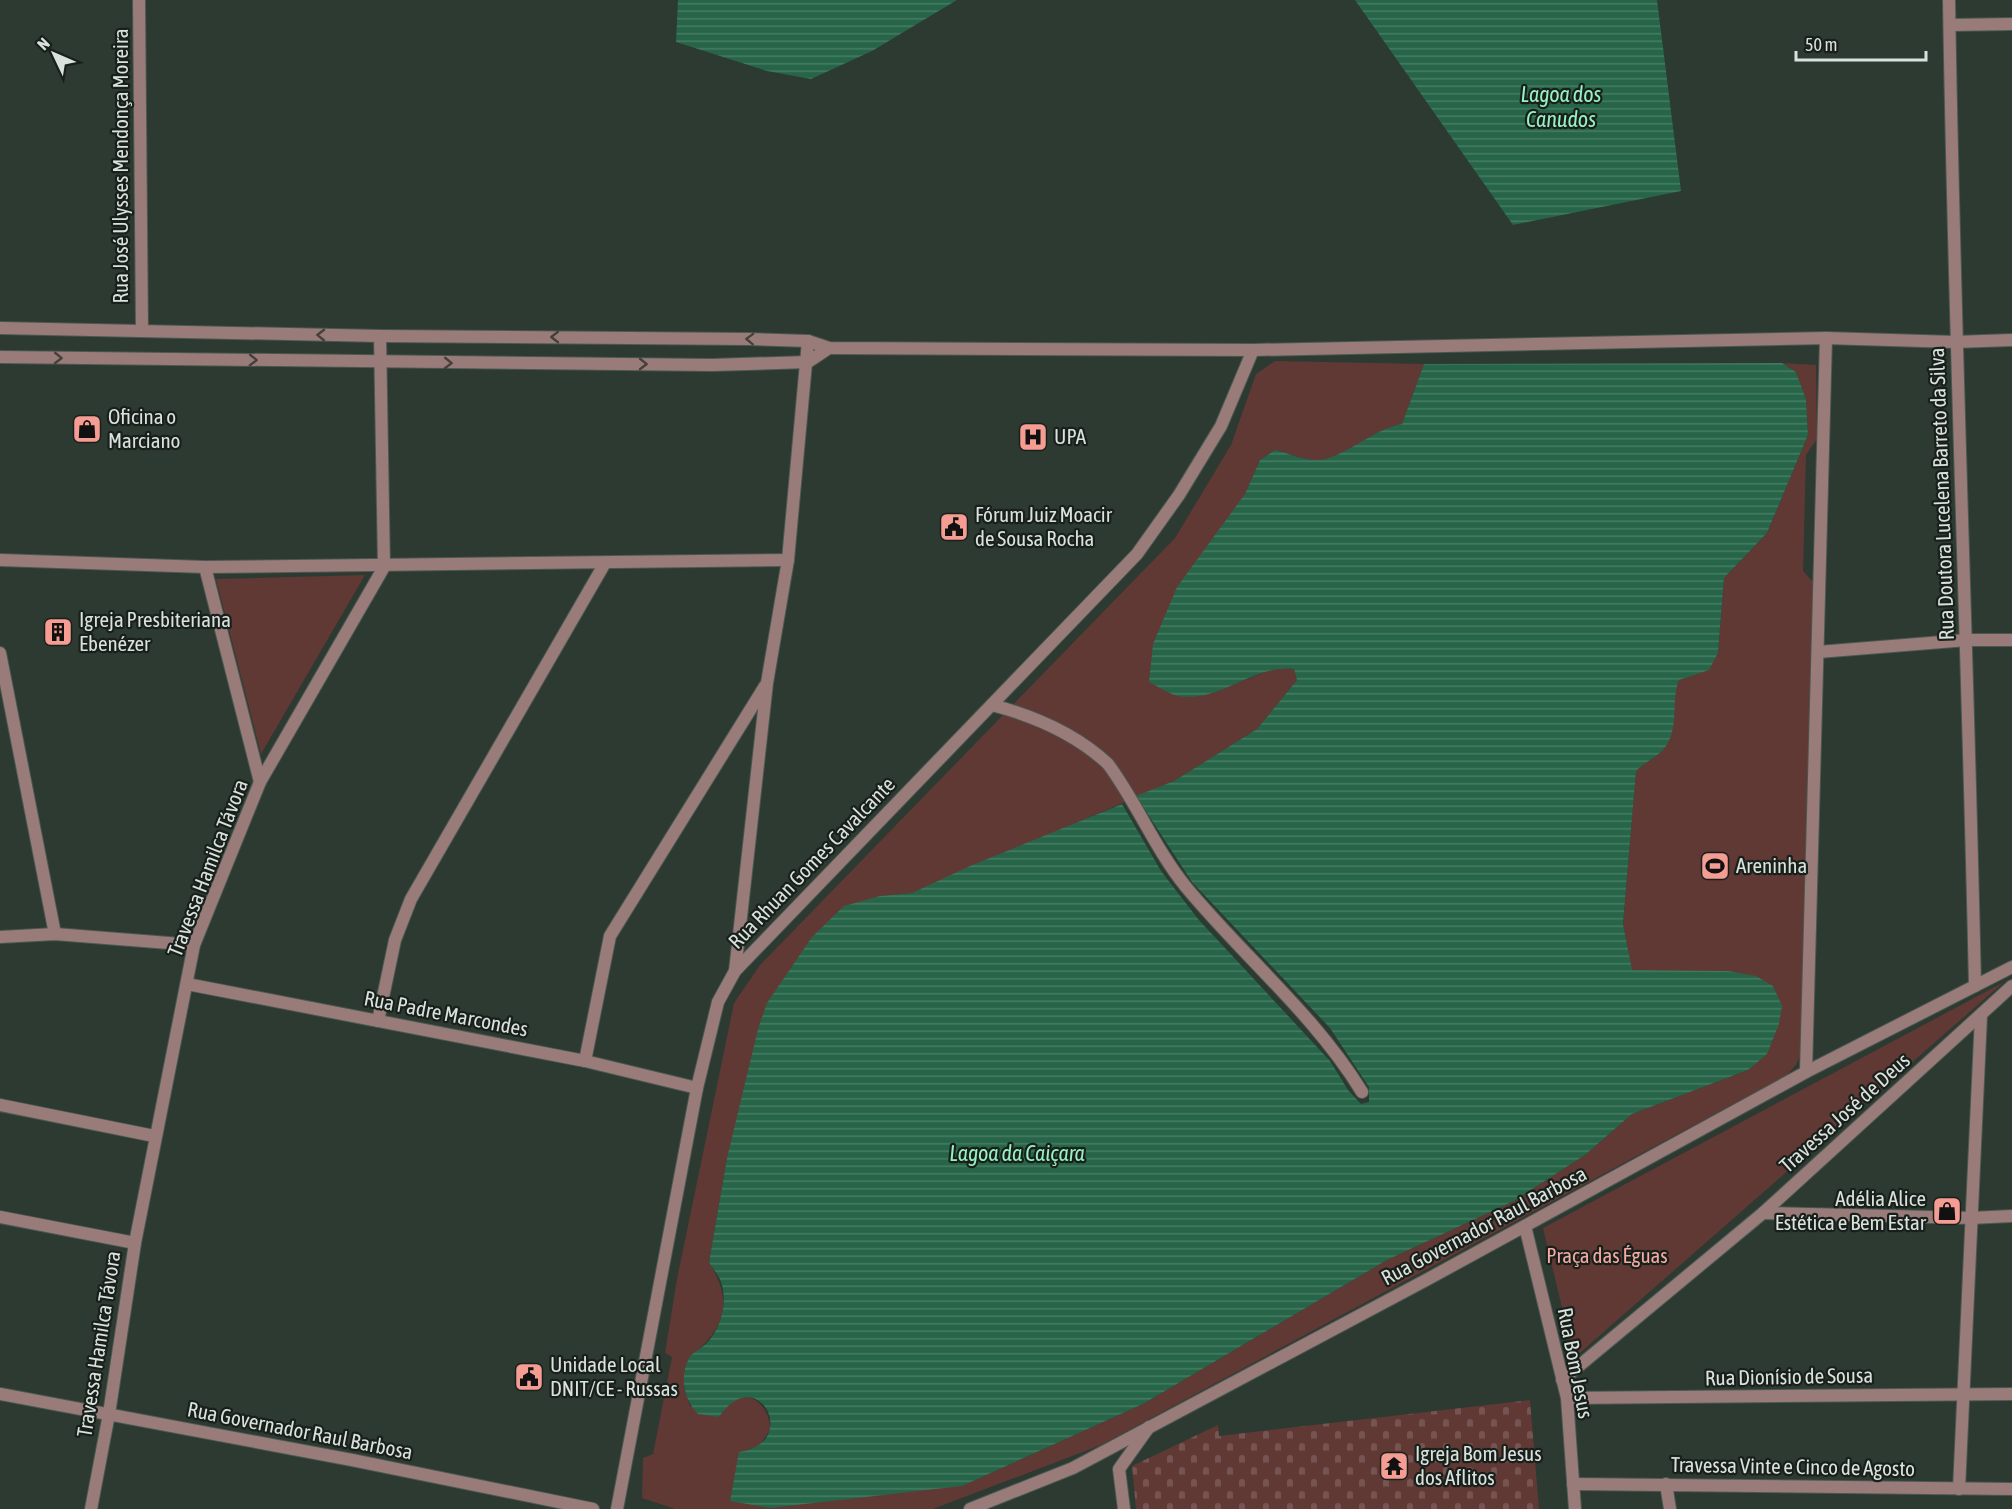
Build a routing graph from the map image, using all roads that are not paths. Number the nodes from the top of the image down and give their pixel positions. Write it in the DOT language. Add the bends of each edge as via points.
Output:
graph roads {
  1 [pos="139,0"];
  2 [pos="1949,0"];
  3 [pos="2012,24"];
  4 [pos="1950,25"];
  5 [pos="0,328"];
  6 [pos="142,331"];
  7 [pos="380,336"];
  8 [pos="1826,338"];
  9 [pos="2012,339"];
  10 [pos="808,340"];
  11 [pos="1955,342"];
  12 [pos="829,348"];
  13 [pos="1253,350"];
  14 [pos="0,357"];
  15 [pos="379,362"];
  16 [pos="808,362"];
  17 [pos="0,560"];
  18 [pos="788,560"];
  19 [pos="605,563"];
  20 [pos="205,567"];
  21 [pos="384,567"];
  22 [pos="1967,640"];
  23 [pos="2012,640"];
  24 [pos="1818,652"];
  25 [pos="0,653"];
  26 [pos="767,683"];
  27 [pos="992,705"];
  28 [pos="260,782"];
  29 [pos="55,934"];
  30 [pos="0,938"];
  31 [pos="194,945"];
  32 [pos="2012,967"];
  33 [pos="735,971"];
  34 [pos="187,984"];
  35 [pos="1975,986"];
  36 [pos="2012,986"];
  37 [pos="1981,1016"];
  38 [pos="378,1021"];
  39 [pos="585,1061"];
  40 [pos="1806,1072"];
  41 [pos="697,1088"];
  42 [pos="1362,1092"];
  43 [pos="0,1105"];
  44 [pos="154,1136"];
  45 [pos="1763,1213"];
  46 [pos="2012,1216"];
  47 [pos="0,1217"];
  48 [pos="1971,1218"];
  49 [pos="1525,1226"];
  50 [pos="135,1243"];
  51 [pos="1562,1380"];
  52 [pos="0,1394"];
  53 [pos="2012,1394"];
  54 [pos="1965,1395"];
  55 [pos="1567,1398"];
  56 [pos="109,1414"];
  57 [pos="1150,1426"];
  58 [pos="1573,1484"];
  59 [pos="1666,1484"];
  60 [pos="1959,1489"];
  61 [pos="2012,1490"];
  62 [pos="91,1509"];
  63 [pos="593,1509"];
  64 [pos="617,1509"];
  65 [pos="970,1509"];
  66 [pos="1124,1509"];
  67 [pos="1575,1509"];
  68 [pos="1670,1509"];
  1 -- 6 [label="street, Rua José Ulysses Mendonça Moreira"];
  2 -- 4 [label="street, Rua Doutora Lucelena Barreto da Silva"];
  3 -- 4 [label="street"];
  4 -- 11 [label="street, Rua Doutora Lucelena Barreto da Silva"];
  5 -- 6 [label="street"];
  7 -- 6 [label="street, one-way"];
  10 -- 7 [label="street, one-way"];
  7 -- 15 [label="street"];
  8 -- 11 [label="street"];
  8 -- 13 [label="street"];
  8 -- 24 [label="street"];
  9 -- 11 [label="street"];
  10 -- 12 [label="street"];
  10 -- 16 [label="street"];
  11 -- 22 [label="street, Rua Doutora Lucelena Barreto da Silva"];
  12 -- 13 [label="street"];
  12 -- 16 [label="street"];
  13 -- 27 [label="street, Rua Rhuan Gomes Cavalcante" via="1221,426 1137,554"];
  14 -- 15 [label="street, one-way"];
  15 -- 16 [label="street, one-way"];
  15 -- 21 [label="street"];
  16 -- 18 [label="street"];
  17 -- 20 [label="street"];
  18 -- 19 [label="street"];
  18 -- 26 [label="street"];
  19 -- 21 [label="street"];
  19 -- 38 [label="street" via="411,899 395,940"];
  20 -- 21 [label="street"];
  20 -- 28 [label="street"];
  21 -- 28 [label="street, Travessa Hamilca Távora"];
  22 -- 23 [label="street"];
  22 -- 24 [label="street"];
  22 -- 35 [label="street, Rua Doutora Lucelena Barreto da Silva"];
  24 -- 40 [label="street"];
  25 -- 29 [label="street"];
  26 -- 33 [label="street"];
  26 -- 39 [label="street" via="610,936"];
  27 -- 33 [label="street, Rua Rhuan Gomes Cavalcante"];
  27 -- 42 [label="street" via="1017,711 1065,733 1108,764 1186,886 1324,1038"];
  28 -- 31 [label="street, Travessa Hamilca Távora"];
  29 -- 30 [label="street"];
  29 -- 31 [label="street"];
  31 -- 34 [label="street, Travessa Hamilca Távora"];
  32 -- 35 [label="street, Rua Governador Raul Barbosa"];
  33 -- 41 [label="street, Rua Rhuan Gomes Cavalcante" via="717,1002"];
  34 -- 38 [label="street, Rua Padre Marcondes"];
  34 -- 44 [label="street, Travessa Hamilca Távora"];
  35 -- 40 [label="street, Rua Governador Raul Barbosa"];
  36 -- 37 [label="street, Travessa José de Deus"];
  37 -- 45 [label="street, Travessa José de Deus"];
  37 -- 48 [label="street"];
  38 -- 39 [label="street, Rua Padre Marcondes"];
  39 -- 41 [label="street, Rua Padre Marcondes"];
  40 -- 49 [label="street, Rua Governador Raul Barbosa"];
  41 -- 64 [label="street, Rua Rhuan Gomes Cavalcante"];
  43 -- 44 [label="street"];
  44 -- 50 [label="street, Travessa Hamilca Távora"];
  45 -- 48 [label="street"];
  45 -- 51 [label="street, Travessa José de Deus"];
  46 -- 48 [label="street"];
  47 -- 50 [label="street"];
  48 -- 54 [label="street"];
  49 -- 51 [label="street, Rua Bom Jesus"];
  49 -- 57 [label="street, Rua Governador Raul Barbosa"];
  50 -- 56 [label="street, Travessa Hamilca Távora"];
  51 -- 55 [label="street, Rua Bom Jesus"];
  52 -- 56 [label="street, Rua Governador Raul Barbosa"];
  53 -- 54 [label="street, Rua Dionísio de Sousa"];
  54 -- 55 [label="street, Rua Dionísio de Sousa"];
  54 -- 60 [label="street"];
  55 -- 58 [label="street, Rua Bom Jesus"];
  56 -- 62 [label="street, Travessa Hamilca Távora"];
  56 -- 63 [label="street, Rua Governador Raul Barbosa"];
  57 -- 65 [label="street, Rua Governador Raul Barbosa" via="1072,1468"];
  57 -- 66 [label="street" via="1119,1468"];
  58 -- 59 [label="street, Travessa Vinte e Cinco de Agosto"];
  58 -- 67 [label="street, Rua Bom Jesus"];
  59 -- 60 [label="street, Travessa Vinte e Cinco de Agosto"];
  59 -- 68 [label="street"];
  60 -- 61 [label="street, Travessa Vinte e Cinco de Agosto"];
}
